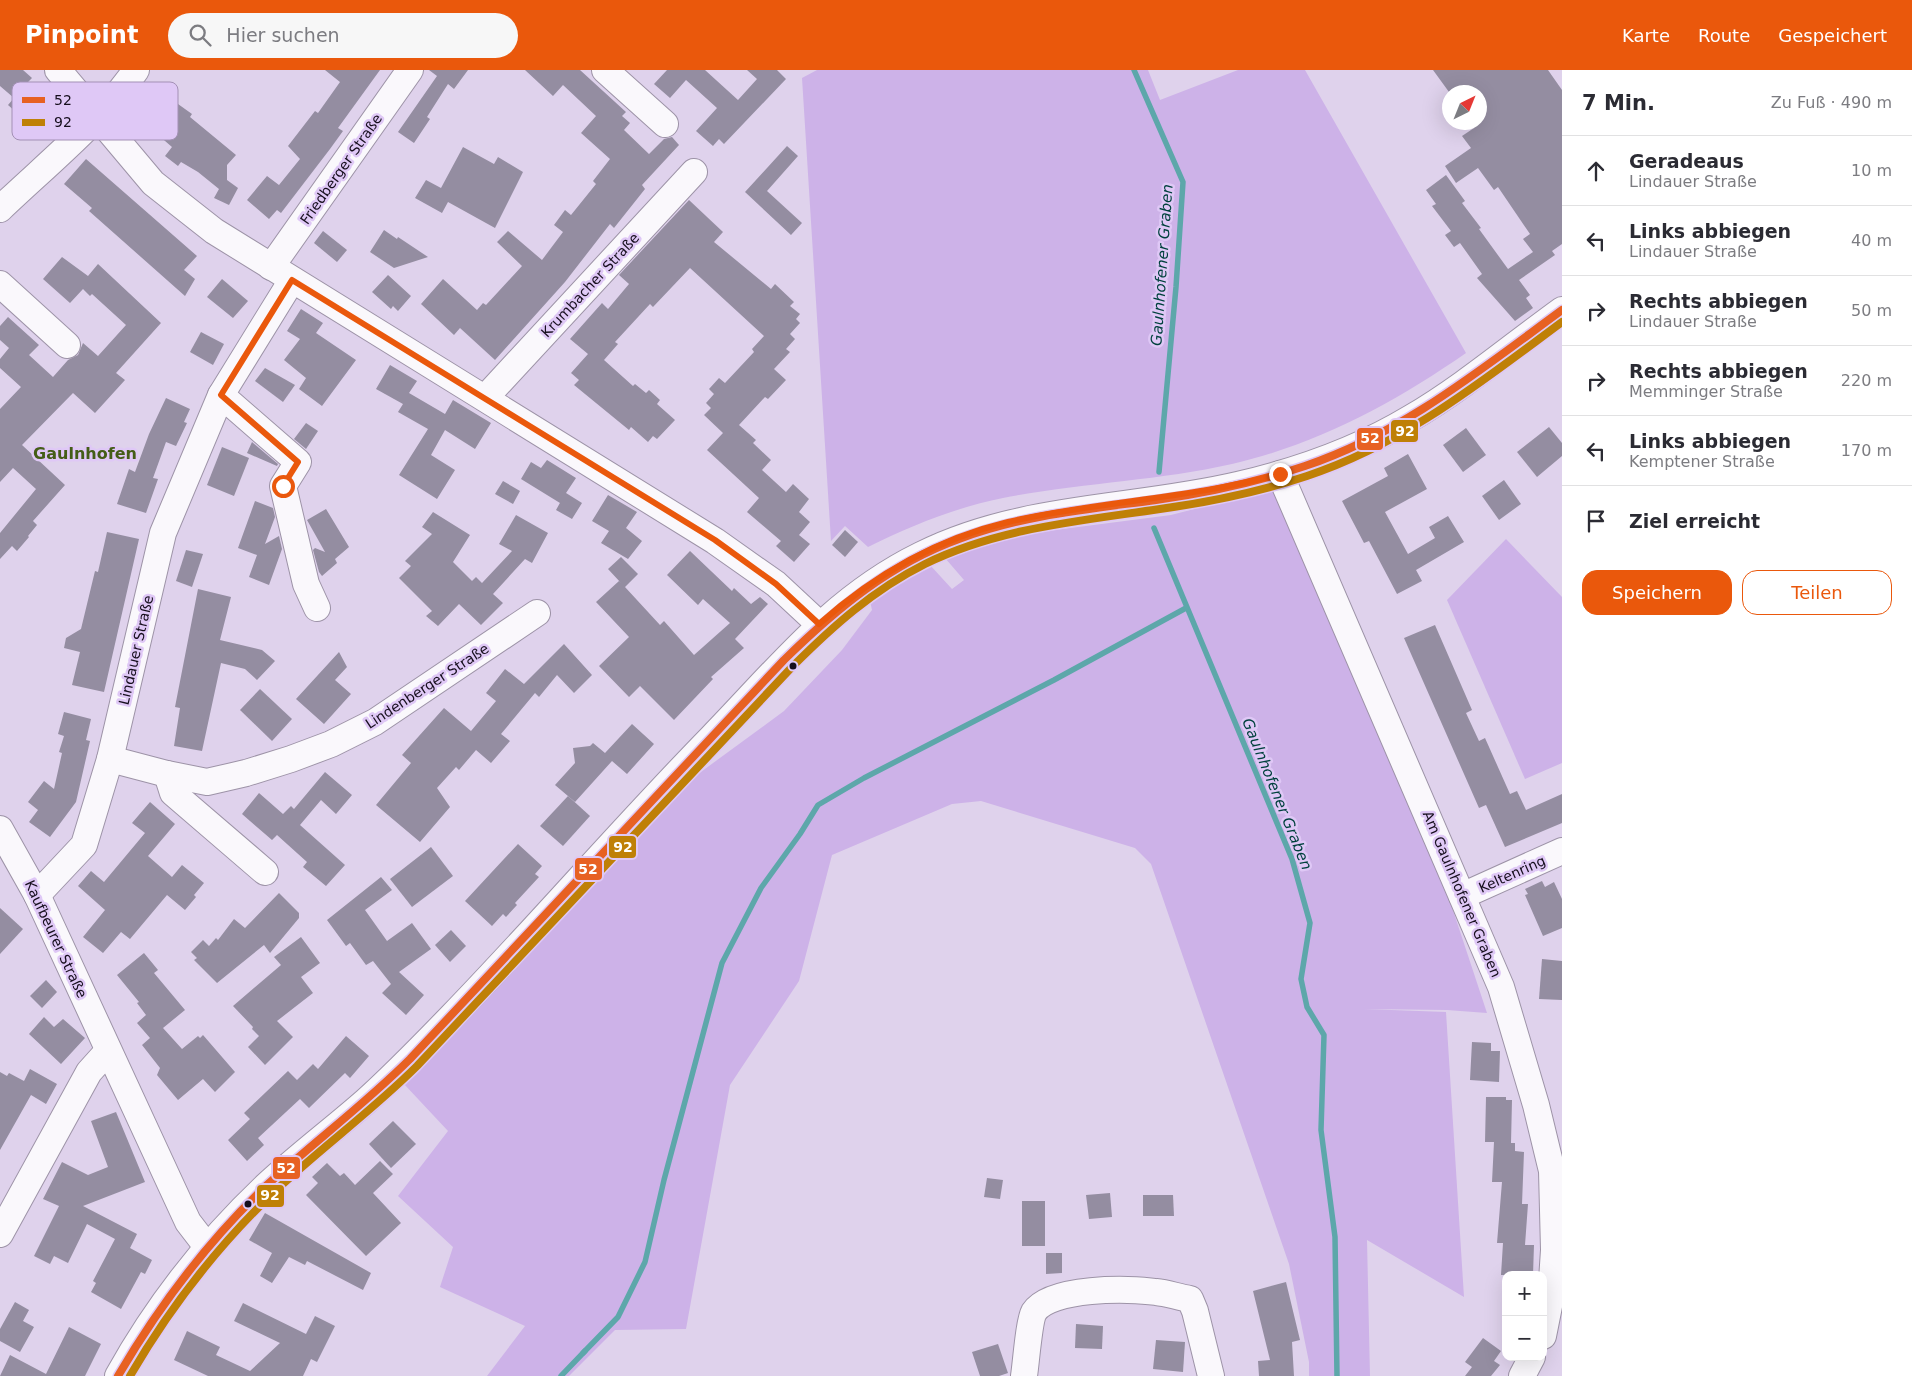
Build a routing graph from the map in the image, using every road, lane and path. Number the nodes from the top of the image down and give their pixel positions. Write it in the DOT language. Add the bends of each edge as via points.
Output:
graph roads {
  1 [pos="58,70"];
  2 [pos="136,70"];
  3 [pos="410,70"];
  4 [pos="605,70"];
  5 [pos="68,82"];
  6 [pos="128,82"];
  7 [pos="665,124"];
  8 [pos="73,140"];
  9 [pos="116,140"];
  10 [pos="694,172"];
  11 [pos="0,208"];
  12 [pos="281,274"];
  13 [pos="0,284"];
  14 [pos="1562,310"];
  15 [pos="67,345"];
  16 [pos="221,395"];
  17 [pos="485,398"];
  18 [pos="1280,474"];
  19 [pos="317,608"];
  20 [pos="537,613"];
  21 [pos="819,624"];
  22 [pos="110,759"];
  23 [pos="167,774"];
  24 [pos="0,829"];
  25 [pos="1562,851"];
  26 [pos="265,872"];
  27 [pos="37,895"];
  28 [pos="1462,896"];
  29 [pos="108,1052"];
  30 [pos="1557,1171"];
  31 [pos="0,1234"];
  32 [pos="208,1248"];
  33 [pos="1547,1316"];
  34 [pos="1530,1361"];
  35 [pos="118,1376"];
  36 [pos="1024,1376"];
  37 [pos="1211,1376"];
  38 [pos="1522,1376"];
  1 -- 5 [label="street"];
  2 -- 6 [label="street"];
  3 -- 12 [label="street, Friedberger Straße"];
  4 -- 7 [label="street"];
  8 -- 11 [label="street"];
  9 -- 12 [label="street" via="153,183 214,231"];
  10 -- 17 [label="street, Krumbacher Straße"];
  12 -- 16 [label="street, Lindauer Straße"];
  12 -- 17 [label="street"];
  13 -- 15 [label="street"];
  14 -- 18 [label="street" via="1413,417 1363,444"];
  16 -- 19 [label="street" via="298,462 283,486 306,584"];
  16 -- 22 [label="street, Lindauer Straße" via="163,534"];
  17 -- 21 [label="street" via="715,540 776,584"];
  18 -- 21 [label="street" via="1207,492 1080,509 982,530 894,568"];
  18 -- 28 [label="street, Am Gaulnhofener Graben"];
  20 -- 23 [label="street, Lindenberger Straße" via="375,722 332,744 246,773 207,782"];
  21 -- 32 [label="street" via="662,787 447,1021 366,1101 263,1189"];
  22 -- 23 [label="street, Lindenberger Straße"];
  22 -- 27 [label="street, Lindauer Straße" via="84,844"];
  23 -- 26 [label="street" via="173,793"];
  24 -- 27 [label="street, Kaufbeurer Straße"];
  25 -- 28 [label="street, Keltenring"];
  27 -- 29 [label="street, Kaufbeurer Straße"];
  28 -- 30 [label="street, Am Gaulnhofener Graben" via="1501,987"];
  29 -- 31 [label="street" via="89,1072"];
  29 -- 32 [label="street, Kaufbeurer Straße" via="188,1222"];
  30 -- 33 [label="street, Am Gaulnhofener Graben" via="1551,1296"];
  32 -- 35 [label="street" via="165,1303"];
  34 -- 38 [label="street"];
  36 -- 37 [label="street" via="1033,1313 1041,1303 1056,1297 1112,1289 1156,1292 1190,1299"];
}
